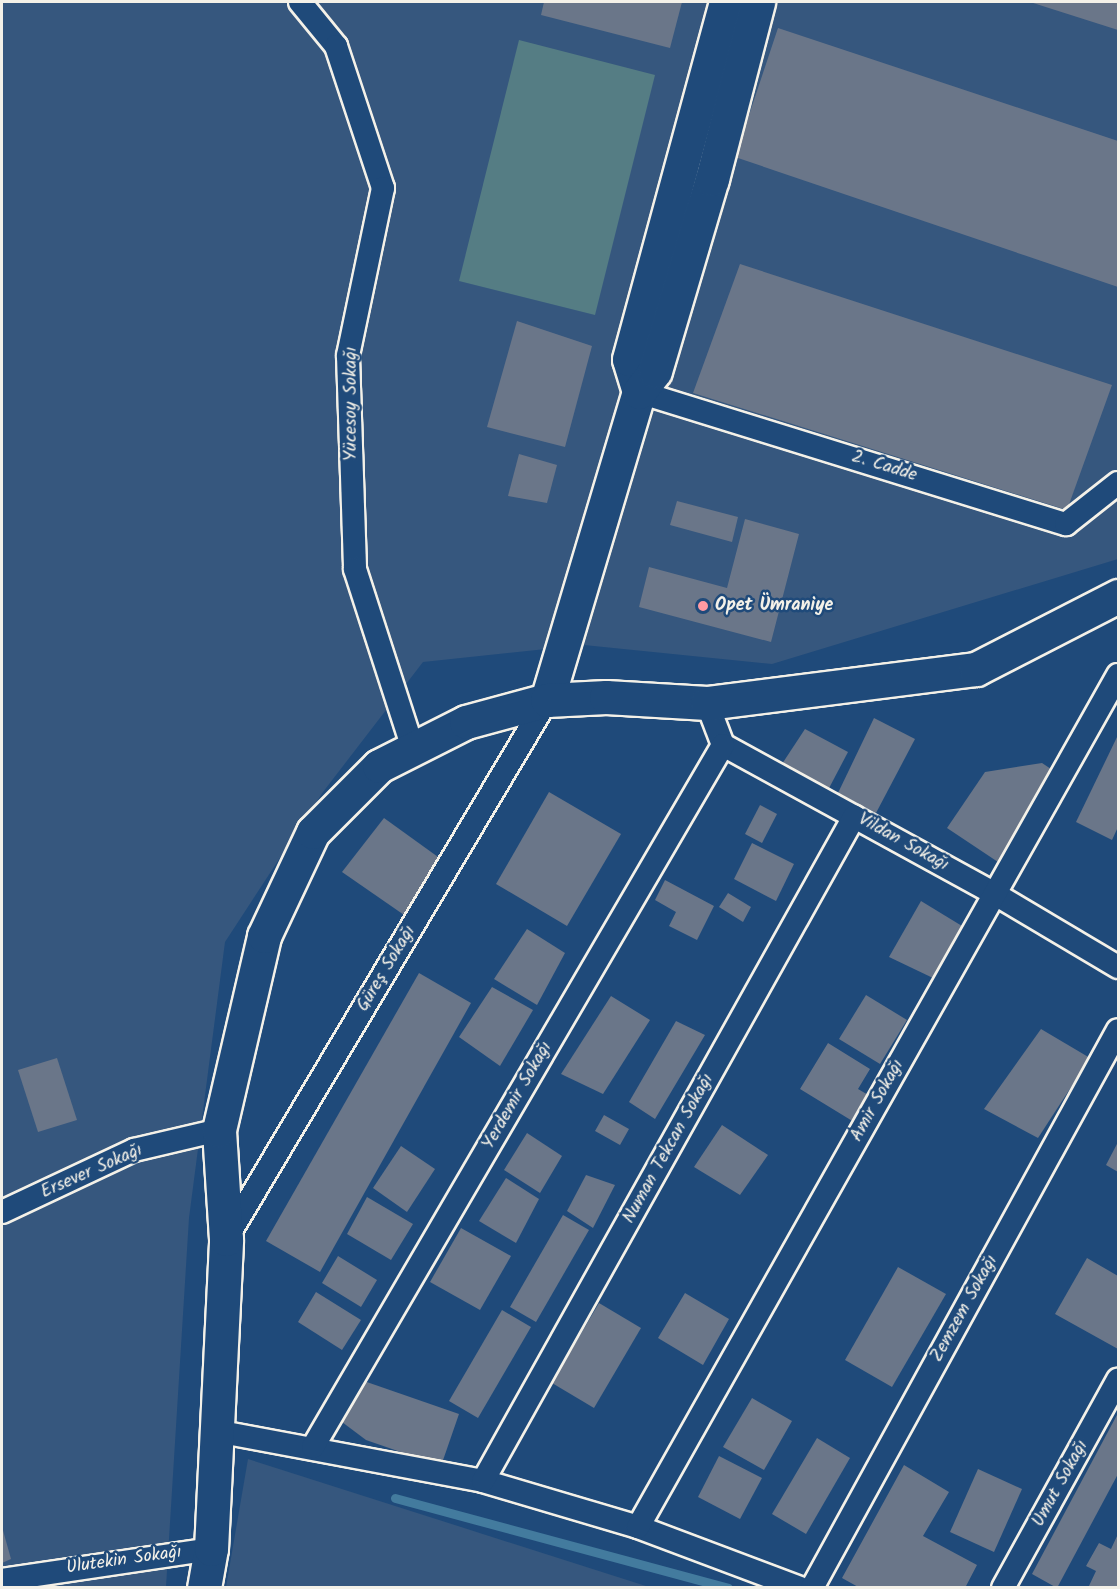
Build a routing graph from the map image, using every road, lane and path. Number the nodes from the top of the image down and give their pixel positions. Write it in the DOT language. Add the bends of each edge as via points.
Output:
graph roads {
  1 [pos="300,2"];
  2 [pos="726,2"];
  3 [pos="758,2"];
  4 [pos="639,392"];
  5 [pos="1119,483"];
  6 [pos="1119,596"];
  7 [pos="1119,675"];
  8 [pos="548,700"];
  9 [pos="707,704"];
  10 [pos="723,745"];
  11 [pos="412,749"];
  12 [pos="854,817"];
  13 [pos="995,894"];
  14 [pos="1119,967"];
  15 [pos="1119,1030"];
  16 [pos="219,1130"];
  17 [pos="2,1212"];
  18 [pos="226,1239"];
  19 [pos="1119,1380"];
  20 [pos="216,1431"];
  21 [pos="313,1447"];
  22 [pos="483,1482"];
  23 [pos="638,1527"];
  24 [pos="211,1548"];
  25 [pos="2,1580"];
  26 [pos="204,1587"];
  27 [pos="800,1587"];
  28 [pos="812,1587"];
  29 [pos="1003,1587"];
  1 -- 11 [label="street, Yücesoy Sokağı" via="336,46 384,188 348,356 356,569"];
  2 -- 4 [label="street" via="629,359"];
  3 -- 4 [label="street" via="712,179 655,371"];
  4 -- 5 [label="street, 2. Cadde" via="1066,524"];
  4 -- 8 [label="street"];
  6 -- 9 [label="street" via="976,669"];
  7 -- 13 [label="street, Amir Sokağı"];
  8 -- 9 [label="street" via="606,697"];
  8 -- 11 [label="street" via="466,722"];
  8 -- 18 [label="street, Güreş Sokağı"];
  9 -- 10 [label="street"];
  10 -- 12 [label="street, Vildan Sokağı"];
  10 -- 21 [label="street, Yerdemir Sokağı"];
  11 -- 16 [label="street" via="379,766 313,832 264,936"];
  12 -- 13 [label="street, Vildan Sokağı"];
  12 -- 22 [label="street, Numan Tekcan Sokağı"];
  13 -- 14 [label="street, Vildan Sokağı"];
  13 -- 23 [label="street, Amir Sokağı"];
  15 -- 28 [label="street, Zemzem Sokağı"];
  16 -- 17 [label="street, Ersever Sokağı" via="134,1150"];
  16 -- 18 [label="street"];
  18 -- 20 [label="street"];
  19 -- 29 [label="street, Umut Sokağı"];
  20 -- 21 [label="street"];
  20 -- 24 [label="street"];
  21 -- 22 [label="street"];
  22 -- 23 [label="street"];
  23 -- 27 [label="street"];
  24 -- 25 [label="street, Ulutekin Sokağı"];
  24 -- 26 [label="street"];
}
